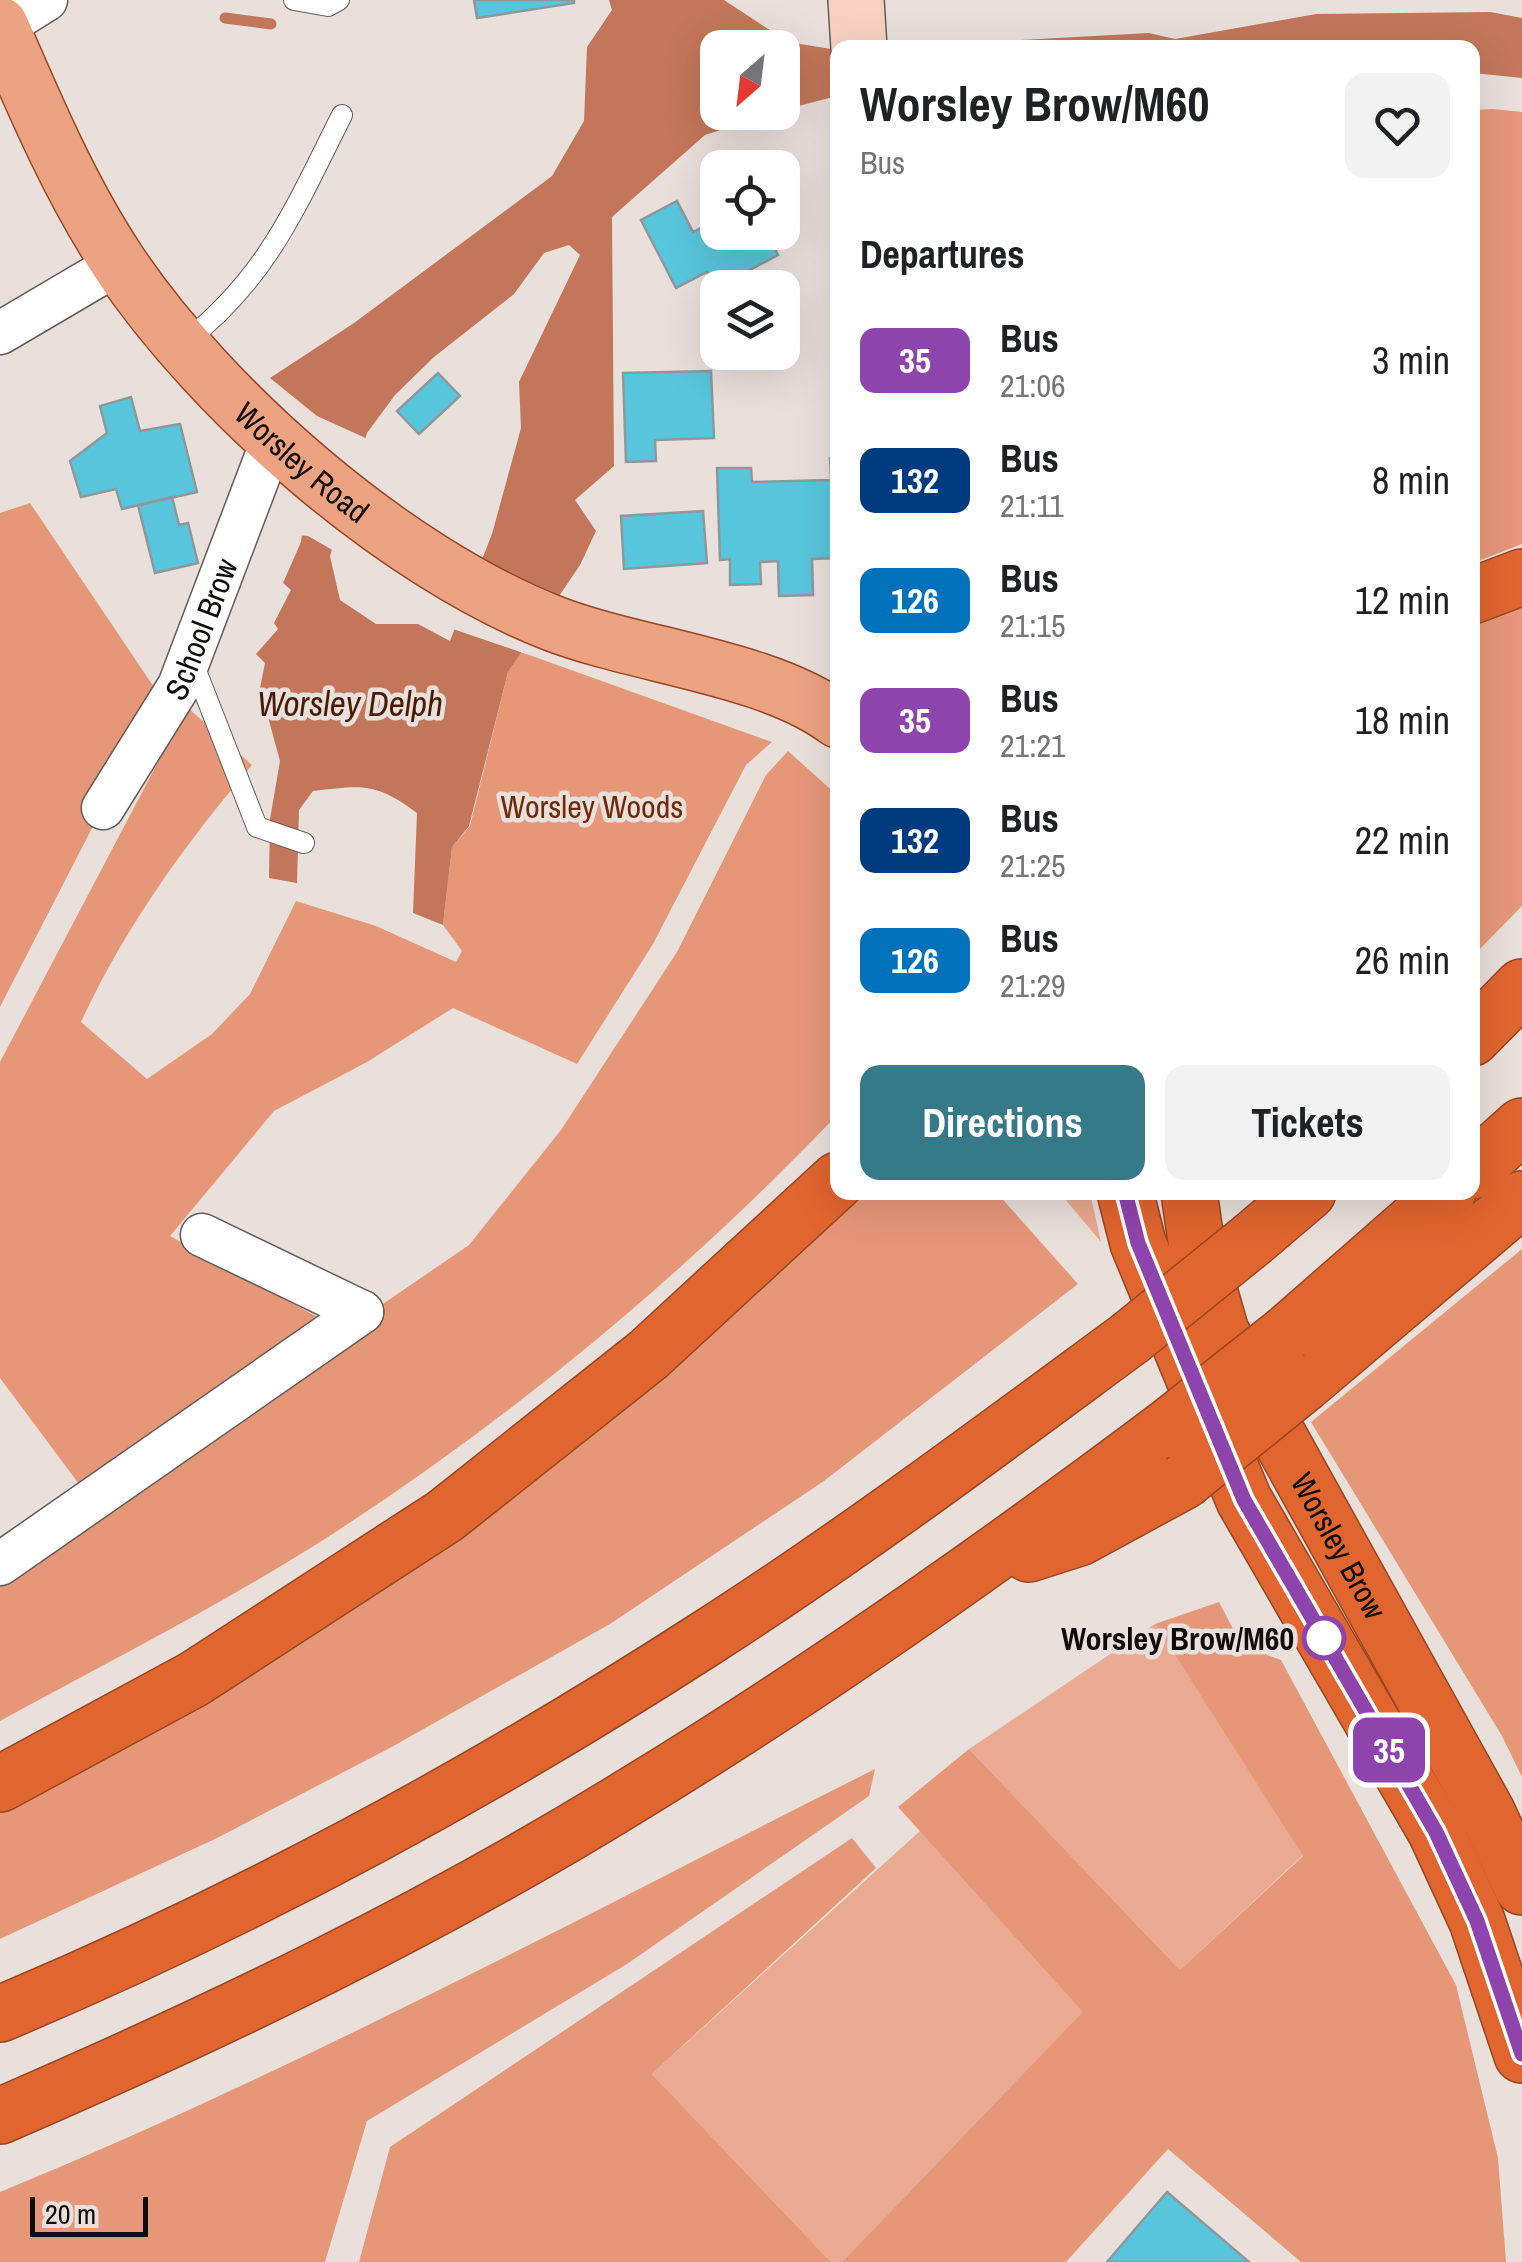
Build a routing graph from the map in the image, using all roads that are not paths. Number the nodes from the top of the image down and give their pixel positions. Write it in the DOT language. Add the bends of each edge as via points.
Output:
graph roads {
  1 [pos="294,0"];
  2 [pos="339,0"];
  3 [pos="16,18"];
  4 [pos="342,114"];
  5 [pos="119,262"];
  6 [pos="0,333"];
  7 [pos="184,344"];
  8 [pos="289,450"];
  9 [pos="1522,577"];
  10 [pos="1480,593"];
  11 [pos="191,656"];
  12 [pos="830,682"];
  13 [pos="781,688"];
  14 [pos="830,716"];
  15 [pos="102,808"];
  16 [pos="304,843"];
  17 [pos="1522,987"];
  18 [pos="1480,1030"];
  19 [pos="1522,1126"];
  20 [pos="1480,1163"];
  21 [pos="830,1187"];
  22 [pos="1522,1199"];
  23 [pos="1128,1200"];
  24 [pos="1190,1200"];
  25 [pos="1299,1200"];
  26 [pos="1441,1200"];
  27 [pos="202,1235"];
  28 [pos="1296,1358"];
  29 [pos="0,1564"];
  30 [pos="975,1571"];
  31 [pos="0,1784"];
  32 [pos="1522,1886"];
  33 [pos="0,2014"];
  34 [pos="1522,2055"];
  35 [pos="0,2116"];
  1 -- 2 [label="lane" via="328,6"];
  3 -- 5 [label="main road, Worsley Road" via="38,116"];
  4 -- 7 [label="lane" via="263,266"];
  5 -- 6 [label="street"];
  5 -- 7 [label="main road, Worsley Road"];
  7 -- 8 [label="main road, Worsley Road"];
  8 -- 11 [label="street, School Brow"];
  8 -- 13 [label="main road, Worsley Road" via="364,515 462,579 555,624"];
  9 -- 10 [label="highway"];
  11 -- 15 [label="street, School Brow" via="180,686"];
  11 -- 16 [label="lane" via="257,827"];
  12 -- 13 [label="main road, Worsley Road"];
  13 -- 14 [label="main road, Worsley Road"];
  17 -- 18 [label="highway"];
  19 -- 20 [label="highway"];
  21 -- 31 [label="highway" via="648,1355 445,1516 194,1679"];
  22 -- 28 [label="highway"];
  23 -- 34 [label="highway, Worsley Brow" via="1138,1243 1244,1500 1436,1832 1477,1921"];
  24 -- 32 [label="highway, Worsley Brow" via="1221,1332 1488,1812"];
  25 -- 33 [label="highway, bridge" via="1130,1339 817,1565 572,1721 339,1852"];
  26 -- 28 [label="highway"];
  27 -- 29 [label="street" via="362,1312"];
  28 -- 30 [label="highway, bridge" via="1164,1430"];
  28 -- 30 [label="highway, bridge" via="1184,1481 1078,1538"];
  30 -- 35 [label="highway" via="632,1796 481,1882 283,1988"];
}
